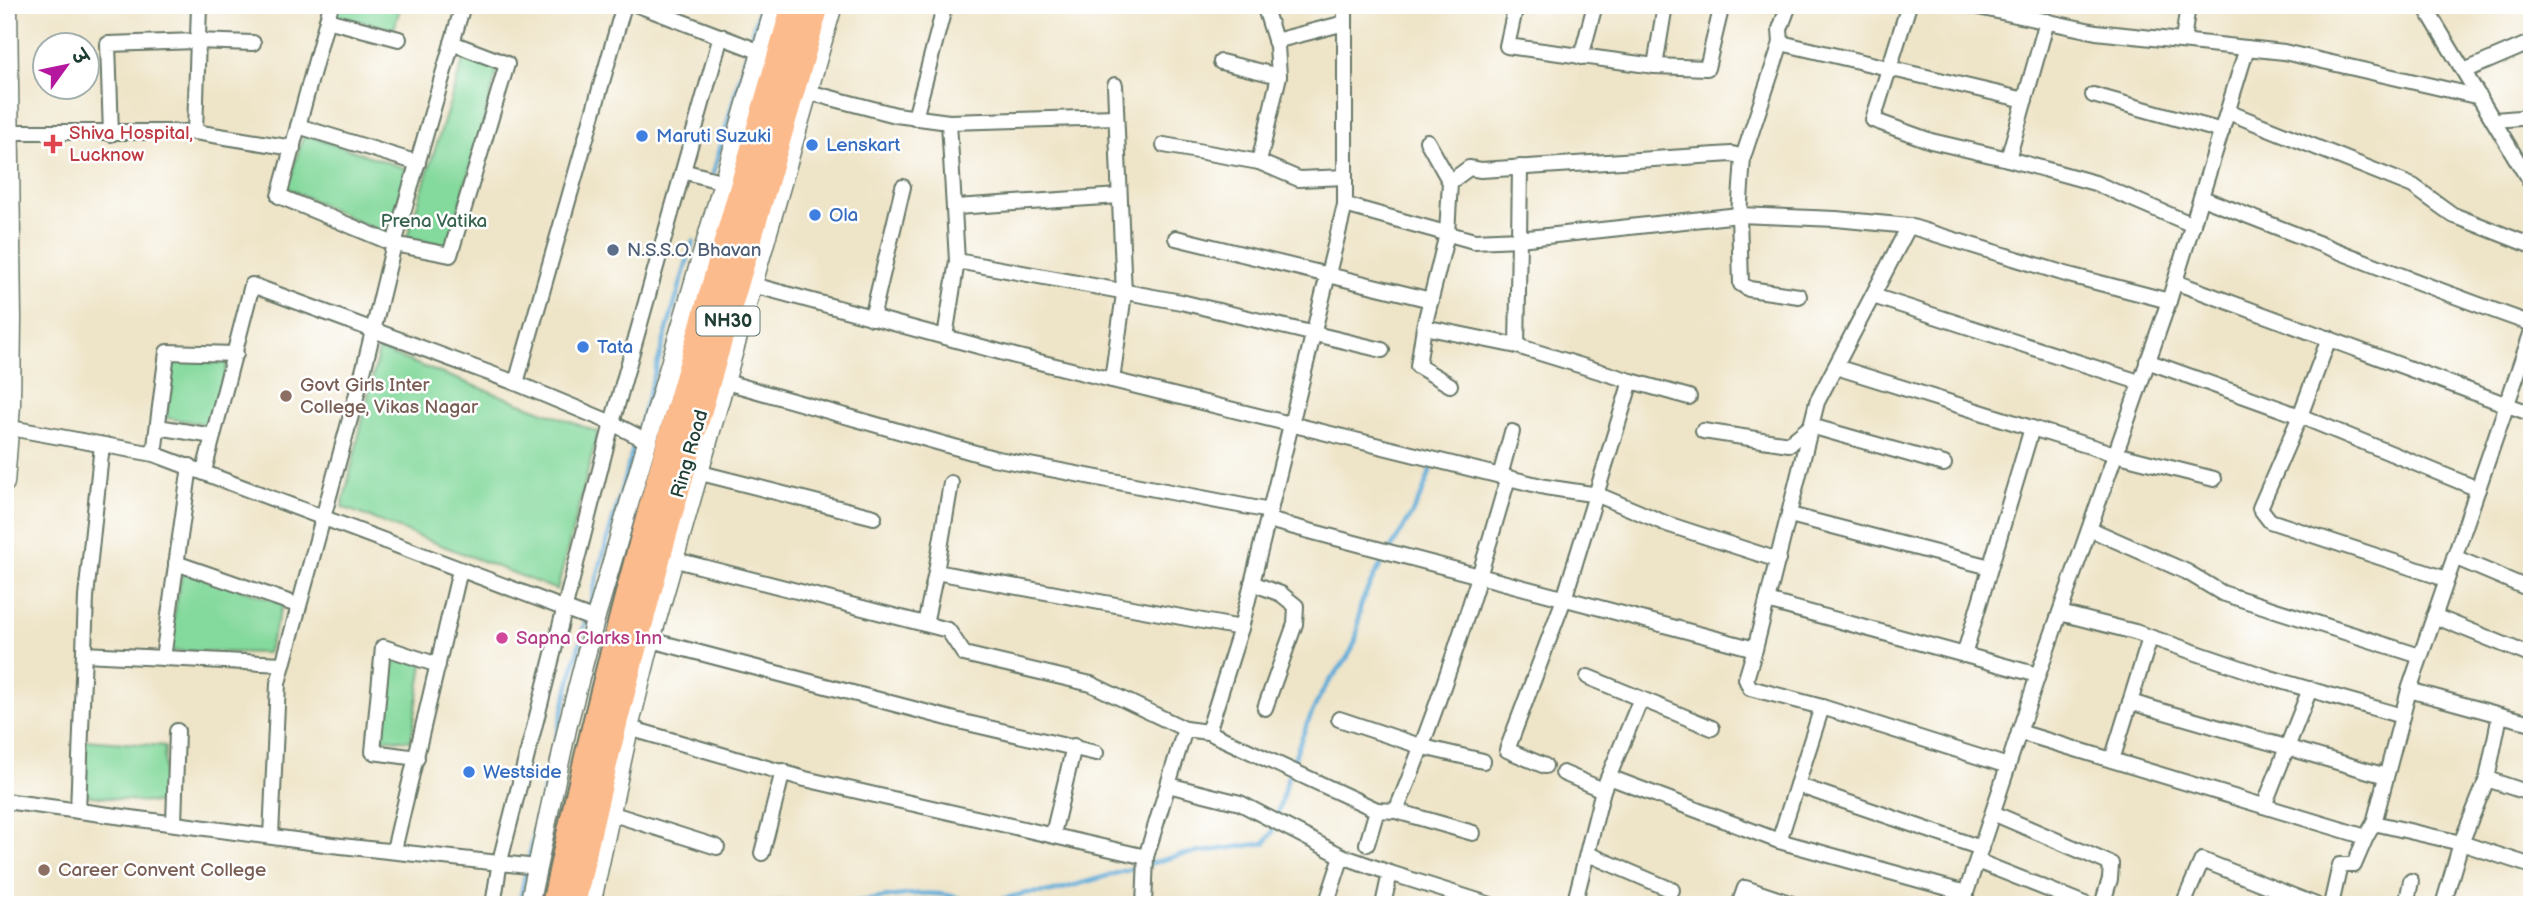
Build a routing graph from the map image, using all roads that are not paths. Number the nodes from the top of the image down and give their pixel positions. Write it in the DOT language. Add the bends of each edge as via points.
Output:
graph roads {
  1 [pos="8,5"];
  2 [pos="199,5"];
  3 [pos="331,5"];
  4 [pos="463,5"];
  5 [pos="624,5"];
  6 [pos="638,5"];
  7 [pos="775,5"];
  8 [pos="794,5"];
  9 [pos="817,5"];
  10 [pos="833,5"];
  11 [pos="945,5"];
  12 [pos="1264,5"];
  13 [pos="1345,5"];
  14 [pos="1516,5"];
  15 [pos="1595,5"];
  16 [pos="1665,5"];
  17 [pos="1722,5"];
  18 [pos="1789,5"];
  19 [pos="1909,5"];
  20 [pos="1969,5"];
  21 [pos="2188,5"];
  22 [pos="2424,5"];
  23 [pos="327,20"];
  24 [pos="2047,21"];
  25 [pos="1345,23"];
  26 [pos="722,36"];
  27 [pos="399,40"];
  28 [pos="196,41"];
  29 [pos="1276,41"];
  30 [pos="2183,41"];
  31 [pos="2532,42"];
  32 [pos="253,43"];
  33 [pos="452,43"];
  34 [pos="1781,43"];
  35 [pos="2247,48"];
  36 [pos="752,49"];
  37 [pos="1581,57"];
  38 [pos="1221,62"];
  39 [pos="1655,66"];
  40 [pos="1888,70"];
  41 [pos="2464,71"];
  42 [pos="1279,76"];
  43 [pos="1115,85"];
  44 [pos="808,92"];
  45 [pos="2093,96"];
  46 [pos="2480,97"];
  47 [pos="2025,100"];
  48 [pos="2228,112"];
  49 [pos="1115,117"];
  50 [pos="2532,117"];
  51 [pos="915,118"];
  52 [pos="2495,120"];
  53 [pos="949,122"];
  54 [pos="298,126"];
  55 [pos="2222,131"];
  56 [pos="8,132"];
  57 [pos="195,132"];
  58 [pos="111,134"];
  59 [pos="1427,141"];
  60 [pos="1164,145"];
  61 [pos="293,148"];
  62 [pos="1743,157"];
  63 [pos="2008,159"];
  64 [pos="1259,162"];
  65 [pos="418,163"];
  66 [pos="1520,167"];
  67 [pos="690,174"];
  68 [pos="1345,177"];
  69 [pos="1450,181"];
  70 [pos="727,184"];
  71 [pos="2532,185"];
  72 [pos="903,187"];
  73 [pos="1118,196"];
  74 [pos="2202,198"];
  75 [pos="1345,205"];
  76 [pos="956,207"];
  77 [pos="1739,215"];
  78 [pos="2193,225"];
  79 [pos="1909,226"];
  80 [pos="1447,234"];
  81 [pos="1176,238"];
  82 [pos="1520,239"];
  83 [pos="8,244"];
  84 [pos="394,244"];
  85 [pos="2532,246"];
  86 [pos="957,261"];
  87 [pos="1329,274"];
  88 [pos="2175,282"];
  89 [pos="753,285"];
  90 [pos="1124,294"];
  91 [pos="1799,296"];
  92 [pos="1872,296"];
  93 [pos="1431,300"];
  94 [pos="2169,302"];
  95 [pos="872,318"];
  96 [pos="2532,324"];
  97 [pos="1424,327"];
  98 [pos="371,329"];
  99 [pos="2532,331"];
  100 [pos="1315,336"];
  101 [pos="945,337"];
  102 [pos="2329,338"];
  103 [pos="8,339"];
  104 [pos="1517,346"];
  105 [pos="1382,350"];
  106 [pos="236,354"];
  107 [pos="2147,361"];
  108 [pos="1836,367"];
  109 [pos="1112,380"];
  110 [pos="1631,381"];
  111 [pos="726,382"];
  112 [pos="2139,382"];
  113 [pos="516,383"];
  114 [pos="1450,385"];
  115 [pos="1689,397"];
  116 [pos="2507,403"];
  117 [pos="2532,414"];
  118 [pos="2300,416"];
  119 [pos="612,423"];
  120 [pos="1292,424"];
  121 [pos="1811,426"];
  122 [pos="8,427"];
  123 [pos="158,428"];
  124 [pos="2032,428"];
  125 [pos="1703,431"];
  126 [pos="1512,432"];
  127 [pos="214,436"];
  128 [pos="645,441"];
  129 [pos="102,445"];
  130 [pos="154,454"];
  131 [pos="2115,454"];
  132 [pos="1944,464"];
  133 [pos="197,468"];
  134 [pos="693,471"];
  135 [pos="1504,477"];
  136 [pos="2214,479"];
  137 [pos="951,483"];
  138 [pos="5,484"];
  139 [pos="2478,489"];
  140 [pos="1598,495"];
  141 [pos="1790,515"];
  142 [pos="1269,516"];
  143 [pos="322,517"];
  144 [pos="874,517"];
  145 [pos="2090,529"];
  146 [pos="2454,557"];
  147 [pos="676,559"];
  148 [pos="1778,560"];
  149 [pos="176,563"];
  150 [pos="1990,567"];
  151 [pos="460,570"];
  152 [pos="936,572"];
  153 [pos="1480,578"];
  154 [pos="2446,579"];
  155 [pos="1252,583"];
  156 [pos="2532,590"];
  157 [pos="1564,599"];
  158 [pos="1767,601"];
  159 [pos="297,605"];
  160 [pos="2060,612"];
  161 [pos="583,616"];
  162 [pos="2434,616"];
  163 [pos="925,624"];
  164 [pos="1241,628"];
  165 [pos="645,638"];
  166 [pos="2150,638"];
  167 [pos="1755,649"];
  168 [pos="83,654"];
  169 [pos="1964,655"];
  170 [pos="2420,656"];
  171 [pos="2532,656"];
  172 [pos="163,658"];
  173 [pos="283,664"];
  174 [pos="438,665"];
  175 [pos="2038,675"];
  176 [pos="1588,677"];
  177 [pos="2310,689"];
  178 [pos="2409,690"];
  179 [pos="1640,701"];
  180 [pos="2130,702"];
  181 [pos="1822,707"];
  182 [pos="1265,708"];
  183 [pos="2500,715"];
  184 [pos="2402,716"];
  185 [pos="1339,719"];
  186 [pos="2532,723"];
  187 [pos="629,728"];
  188 [pos="1712,728"];
  189 [pos="1185,729"];
  190 [pos="177,730"];
  191 [pos="1208,732"];
  192 [pos="2019,732"];
  193 [pos="1074,746"];
  194 [pos="1423,747"];
  195 [pos="2287,747"];
  196 [pos="1096,752"];
  197 [pos="417,758"];
  198 [pos="2112,760"];
  199 [pos="1483,761"];
  200 [pos="1545,766"];
  201 [pos="2008,766"];
  202 [pos="783,771"];
  203 [pos="1563,773"];
  204 [pos="2386,776"];
  205 [pos="2487,779"];
  206 [pos="1606,784"];
  207 [pos="1168,785"];
  208 [pos="1797,785"];
  209 [pos="2532,794"];
  210 [pos="5,801"];
  211 [pos="2264,806"];
  212 [pos="1377,810"];
  213 [pos="78,811"];
  214 [pos="1396,811"];
  215 [pos="610,813"];
  216 [pos="1993,813"];
  217 [pos="2374,823"];
  218 [pos="174,824"];
  219 [pos="1473,833"];
  220 [pos="1053,834"];
  221 [pos="271,836"];
  222 [pos="2366,837"];
  223 [pos="1779,841"];
  224 [pos="2461,843"];
  225 [pos="1367,844"];
  226 [pos="717,847"];
  227 [pos="394,850"];
  228 [pos="762,853"];
  229 [pos="1588,854"];
  230 [pos="1979,854"];
  231 [pos="1342,856"];
  232 [pos="1146,858"];
  233 [pos="502,863"];
  234 [pos="2532,866"];
  235 [pos="532,867"];
  236 [pos="1390,873"];
  237 [pos="2411,881"];
  238 [pos="1672,890"];
  239 [pos="1964,899"];
  240 [pos="493,905"];
  241 [pos="529,905"];
  242 [pos="554,905"];
  243 [pos="573,905"];
  244 [pos="592,905"];
  245 [pos="1144,905"];
  246 [pos="1326,905"];
  247 [pos="1383,905"];
  248 [pos="1491,905"];
  249 [pos="1574,905"];
  250 [pos="1739,905"];
  251 [pos="1795,905"];
  252 [pos="2087,905"];
  253 [pos="2102,905"];
  254 [pos="2183,905"];
  255 [pos="2316,905"];
  256 [pos="2331,905"];
  257 [pos="2406,905"];
  258 [pos="2443,905"];
  1 -- 56 [label="street"];
  2 -- 28 [label="street"];
  3 -- 23 [label="street"];
  4 -- 33 [label="street"];
  5 -- 113 [label="street"];
  6 -- 26 [label="street"];
  7 -- 36 [label="street"];
  8 -- 70 [label="highway, Ring Road / NH30"];
  9 -- 134 [label="highway, Ring Road / NH30"];
  10 -- 44 [label="street"];
  11 -- 51 [label="street"];
  12 -- 29 [label="street"];
  13 -- 25 [label="street"];
  14 -- 37 [label="street" via="1507,46"];
  15 -- 37 [label="street"];
  16 -- 39 [label="street"];
  17 -- 39 [label="street" via="1707,68"];
  18 -- 34 [label="street" via="1780,29"];
  19 -- 40 [label="street"];
  20 -- 24 [label="street"];
  21 -- 30 [label="street"];
  22 -- 41 [label="street"];
  23 -- 27 [label="street"];
  23 -- 54 [label="street"];
  24 -- 30 [label="street" via="2096,32"];
  24 -- 47 [label="street"];
  25 -- 29 [label="street"];
  25 -- 68 [label="street"];
  26 -- 36 [label="street"];
  26 -- 67 [label="street"];
  28 -- 32 [label="street"];
  28 -- 57 [label="street"];
  28 -- 58 [label="street" via="108,44"];
  29 -- 42 [label="street"];
  30 -- 35 [label="street"];
  31 -- 41 [label="street"];
  33 -- 65 [label="street"];
  33 -- 84 [label="street" via="508,64 450,255"];
  34 -- 40 [label="street"];
  34 -- 62 [label="street"];
  35 -- 46 [label="street" via="2284,52"];
  35 -- 48 [label="street"];
  36 -- 70 [label="street"];
  37 -- 39 [label="street"];
  38 -- 42 [label="street"];
  40 -- 47 [label="street"];
  40 -- 63 [label="street" via="1873,120 1931,141"];
  41 -- 46 [label="street"];
  42 -- 64 [label="street"];
  43 -- 49 [label="street"];
  44 -- 51 [label="street"];
  44 -- 89 [label="street"];
  45 -- 55 [label="street"];
  46 -- 52 [label="street"];
  47 -- 63 [label="street"];
  48 -- 55 [label="street"];
  48 -- 85 [label="street" via="2413,186 2453,215"];
  49 -- 53 [label="street"];
  49 -- 73 [label="street"];
  50 -- 52 [label="street"];
  51 -- 53 [label="street"];
  52 -- 71 [label="street"];
  53 -- 76 [label="street"];
  54 -- 61 [label="street"];
  54 -- 65 [label="street"];
  55 -- 74 [label="street"];
  56 -- 58 [label="street"];
  56 -- 83 [label="street"];
  57 -- 58 [label="street"];
  57 -- 61 [label="street"];
  59 -- 69 [label="street"];
  60 -- 64 [label="street"];
  61 -- 84 [label="street" via="279,196"];
  62 -- 66 [label="street"];
  62 -- 77 [label="street"];
  63 -- 78 [label="street" via="2095,183"];
  64 -- 68 [label="street" via="1299,179"];
  65 -- 84 [label="street"];
  66 -- 69 [label="street" via="1469,167"];
  66 -- 82 [label="street"];
  67 -- 70 [label="street"];
  67 -- 119 [label="street"];
  68 -- 75 [label="street"];
  69 -- 80 [label="street"];
  70 -- 128 [label="street"];
  70 -- 242 [label="highway, Ring Road / NH30"];
  72 -- 95 [label="street"];
  73 -- 76 [label="street"];
  73 -- 90 [label="street"];
  74 -- 78 [label="street"];
  74 -- 96 [label="street" via="2418,285"];
  75 -- 80 [label="street"];
  75 -- 87 [label="street"];
  76 -- 86 [label="street"];
  77 -- 79 [label="street"];
  77 -- 82 [label="street"];
  77 -- 91 [label="street" via="1741,284"];
  78 -- 88 [label="street"];
  79 -- 92 [label="street"];
  79 -- 94 [label="street"];
  80 -- 82 [label="street" via="1474,241"];
  80 -- 93 [label="street"];
  81 -- 87 [label="street"];
  82 -- 104 [label="street"];
  83 -- 103 [label="street"];
  84 -- 98 [label="street"];
  86 -- 90 [label="street"];
  86 -- 101 [label="street"];
  87 -- 93 [label="street"];
  87 -- 100 [label="street"];
  88 -- 94 [label="street"];
  88 -- 102 [label="street"];
  89 -- 95 [label="street"];
  89 -- 111 [label="street"];
  90 -- 100 [label="street" via="1181,302"];
  90 -- 109 [label="street"];
  92 -- 108 [label="street"];
  92 -- 112 [label="street"];
  93 -- 97 [label="street"];
  94 -- 107 [label="street"];
  95 -- 101 [label="street"];
  97 -- 104 [label="street"];
  97 -- 114 [label="street" via="1418,366"];
  98 -- 106 [label="street" via="252,285"];
  98 -- 113 [label="street"];
  98 -- 143 [label="street"];
  99 -- 116 [label="street"];
  100 -- 105 [label="street"];
  100 -- 120 [label="street"];
  101 -- 109 [label="street"];
  102 -- 116 [label="street"];
  102 -- 118 [label="street"];
  103 -- 122 [label="street"];
  104 -- 110 [label="street"];
  106 -- 123 [label="street" via="167,352"];
  106 -- 127 [label="street"];
  107 -- 112 [label="street"];
  107 -- 118 [label="street"];
  108 -- 121 [label="street" via="1817,402"];
  108 -- 124 [label="street"];
  109 -- 120 [label="street"];
  110 -- 115 [label="street"];
  110 -- 140 [label="street"];
  111 -- 134 [label="street"];
  111 -- 142 [label="street" via="993,458"];
  112 -- 131 [label="street"];
  113 -- 119 [label="street"];
  116 -- 117 [label="street"];
  116 -- 139 [label="street"];
  118 -- 139 [label="street"];
  118 -- 154 [label="street" via="2260,508 2270,521"];
  119 -- 128 [label="street"];
  119 -- 161 [label="street"];
  120 -- 135 [label="street"];
  120 -- 142 [label="street"];
  121 -- 125 [label="street" via="1788,444"];
  121 -- 132 [label="street"];
  121 -- 141 [label="street"];
  122 -- 129 [label="street"];
  122 -- 138 [label="street"];
  123 -- 127 [label="street"];
  123 -- 130 [label="street"];
  124 -- 131 [label="street"];
  124 -- 150 [label="street"];
  126 -- 135 [label="street"];
  127 -- 133 [label="street"];
  128 -- 161 [label="street"];
  129 -- 130 [label="street"];
  129 -- 168 [label="street"];
  130 -- 133 [label="street"];
  131 -- 136 [label="street"];
  131 -- 145 [label="street"];
  133 -- 143 [label="street"];
  133 -- 149 [label="street"];
  134 -- 144 [label="street"];
  134 -- 147 [label="street"];
  134 -- 165 [label="highway, Ring Road / NH30"];
  135 -- 140 [label="street"];
  135 -- 153 [label="street"];
  137 -- 152 [label="street"];
  139 -- 146 [label="street"];
  140 -- 148 [label="street" via="1667,524"];
  140 -- 157 [label="street"];
  141 -- 148 [label="street"];
  141 -- 150 [label="street"];
  142 -- 153 [label="street"];
  142 -- 155 [label="street"];
  143 -- 151 [label="street"];
  143 -- 159 [label="street"];
  145 -- 160 [label="street"];
  145 -- 170 [label="street" via="2187,572 2222,593"];
  146 -- 154 [label="street"];
  146 -- 156 [label="street"];
  147 -- 163 [label="street"];
  147 -- 165 [label="street"];
  148 -- 158 [label="street"];
  149 -- 159 [label="street"];
  149 -- 172 [label="street"];
  150 -- 169 [label="street"];
  151 -- 161 [label="street"];
  151 -- 174 [label="street"];
  152 -- 163 [label="street"];
  152 -- 164 [label="street"];
  153 -- 157 [label="street"];
  153 -- 194 [label="street"];
  154 -- 162 [label="street"];
  155 -- 164 [label="street"];
  155 -- 182 [label="street" via="1282,594 1296,606 1295,624"];
  157 -- 167 [label="street"];
  157 -- 200 [label="street" via="1507,750"];
  158 -- 167 [label="street"];
  158 -- 169 [label="street"];
  159 -- 173 [label="street"];
  160 -- 166 [label="street"];
  160 -- 175 [label="street"];
  161 -- 233 [label="street"];
  161 -- 235 [label="street" via="568,724"];
  162 -- 170 [label="street"];
  162 -- 171 [label="street"];
  163 -- 189 [label="street" via="948,630 964,654 1091,684"];
  164 -- 191 [label="street"];
  165 -- 187 [label="street"];
  165 -- 193 [label="street" via="963,722"];
  165 -- 243 [label="highway, Ring Road / NH30" via="596,796"];
  166 -- 177 [label="street"];
  166 -- 180 [label="street"];
  167 -- 181 [label="street" via="1746,679 1750,688"];
  168 -- 172 [label="street"];
  168 -- 213 [label="street"];
  169 -- 175 [label="street"];
  170 -- 178 [label="street"];
  172 -- 173 [label="street"];
  173 -- 221 [label="street" via="278,683"];
  174 -- 197 [label="street"];
  174 -- 197 [label="street" via="383,647 373,752"];
  175 -- 192 [label="street"];
  176 -- 179 [label="street"];
  177 -- 184 [label="street"];
  177 -- 195 [label="street"];
  178 -- 183 [label="street"];
  178 -- 184 [label="street"];
  179 -- 188 [label="street"];
  179 -- 206 [label="street"];
  180 -- 195 [label="street"];
  180 -- 198 [label="street"];
  181 -- 201 [label="street"];
  181 -- 208 [label="street"];
  183 -- 186 [label="street"];
  183 -- 205 [label="street"];
  184 -- 204 [label="street"];
  185 -- 194 [label="street"];
  187 -- 202 [label="street"];
  187 -- 215 [label="street"];
  189 -- 191 [label="street"];
  189 -- 207 [label="street"];
  190 -- 218 [label="street"];
  191 -- 212 [label="street"];
  192 -- 198 [label="street"];
  192 -- 201 [label="street"];
  193 -- 196 [label="street"];
  193 -- 220 [label="street"];
  194 -- 199 [label="street"];
  194 -- 214 [label="street"];
  195 -- 204 [label="street"];
  195 -- 211 [label="street"];
  197 -- 227 [label="street"];
  198 -- 211 [label="street"];
  201 -- 216 [label="street"];
  202 -- 220 [label="street"];
  202 -- 228 [label="street"];
  203 -- 206 [label="street"];
  204 -- 217 [label="street"];
  205 -- 209 [label="street"];
  205 -- 224 [label="street"];
  206 -- 223 [label="street"];
  206 -- 229 [label="street"];
  207 -- 231 [label="street" via="1240,803"];
  207 -- 232 [label="street"];
  208 -- 223 [label="street"];
  208 -- 230 [label="street"];
  210 -- 213 [label="street"];
  211 -- 222 [label="street"];
  212 -- 214 [label="street"];
  212 -- 225 [label="street"];
  213 -- 218 [label="street"];
  214 -- 219 [label="street"];
  215 -- 226 [label="street"];
  215 -- 244 [label="street"];
  216 -- 230 [label="street"];
  216 -- 253 [label="street" via="2111,864"];
  217 -- 222 [label="street"];
  217 -- 224 [label="street"];
  218 -- 221 [label="street"];
  220 -- 232 [label="street"];
  221 -- 227 [label="street"];
  222 -- 256 [label="street" via="2354,865 2340,865"];
  223 -- 239 [label="street"];
  224 -- 234 [label="street"];
  224 -- 258 [label="street"];
  227 -- 233 [label="street"];
  229 -- 238 [label="street"];
  229 -- 249 [label="street"];
  230 -- 239 [label="street"];
  230 -- 252 [label="street"];
  231 -- 236 [label="street"];
  231 -- 246 [label="street"];
  232 -- 245 [label="street"];
  233 -- 235 [label="street"];
  233 -- 240 [label="street"];
  235 -- 241 [label="street"];
  236 -- 247 [label="street"];
  236 -- 248 [label="street"];
  237 -- 257 [label="street"];
  250 -- 251 [label="street" via="1745,888"];
  254 -- 255 [label="street" via="2202,860"];
}
